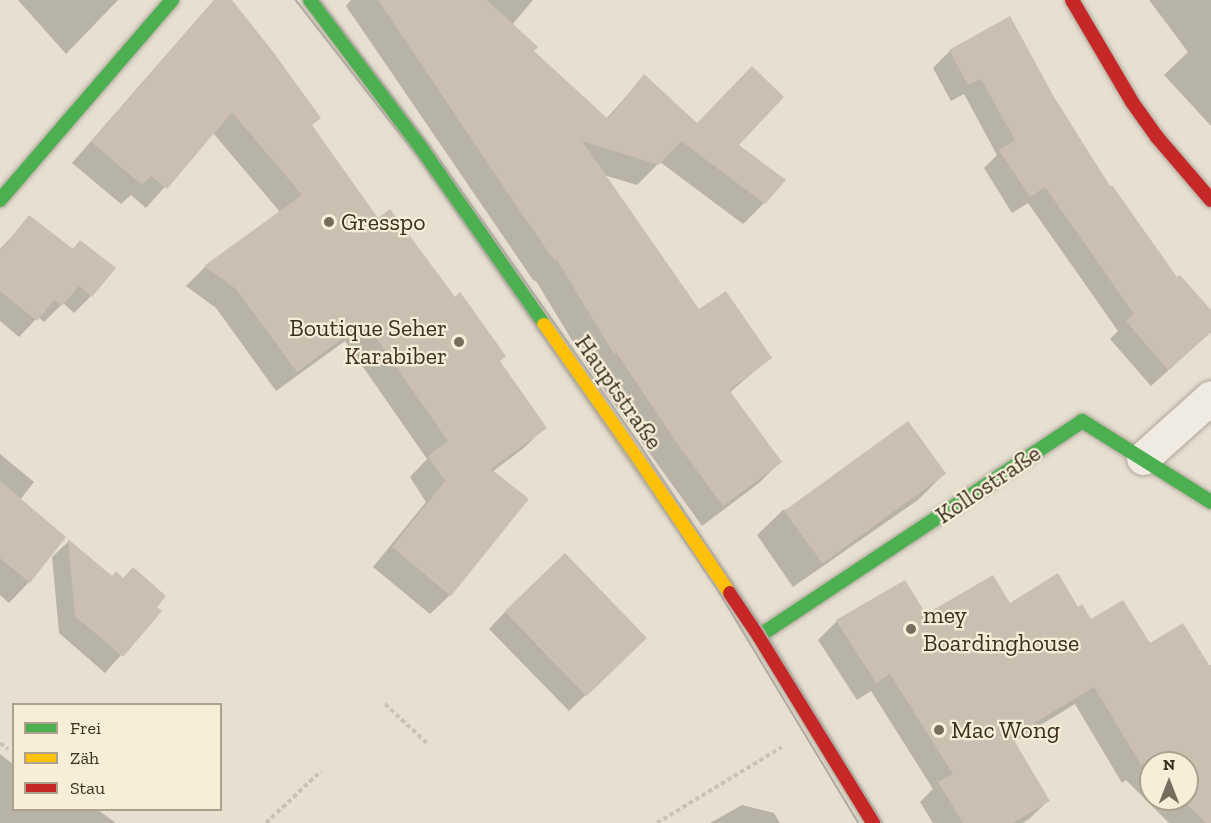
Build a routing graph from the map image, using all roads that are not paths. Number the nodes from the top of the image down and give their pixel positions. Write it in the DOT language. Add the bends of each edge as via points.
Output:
graph roads {
  1 [pos="172,0"];
  2 [pos="310,0"];
  3 [pos="1072,0"];
  4 [pos="0,200"];
  5 [pos="1211,200"];
  6 [pos="1211,397"];
  7 [pos="1143,458"];
  8 [pos="1211,502"];
  9 [pos="759,636"];
  10 [pos="873,823"];
  1 -- 4 [label="street"];
  2 -- 9 [label="street, Hauptstraße" via="434,166"];
  3 -- 5 [label="street" via="1132,102"];
  6 -- 7 [label="street"];
  7 -- 8 [label="street"];
  7 -- 9 [label="street, Kollostraße" via="1082,421"];
  9 -- 10 [label="street, Hauptstraße"];
}
